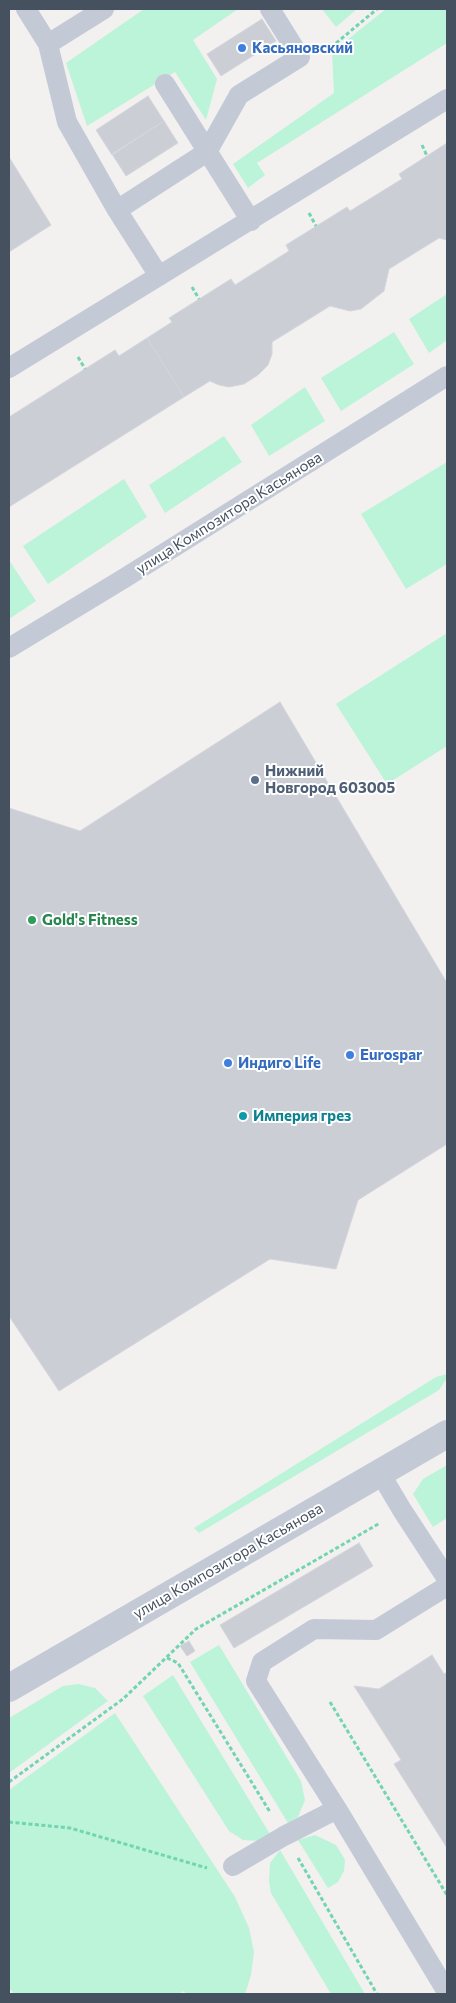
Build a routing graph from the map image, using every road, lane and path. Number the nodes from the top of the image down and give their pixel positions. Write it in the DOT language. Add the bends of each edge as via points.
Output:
graph roads {
  1 [pos="26,9"];
  2 [pos="104,9"];
  3 [pos="270,9"];
  4 [pos="377,9"];
  5 [pos="48,44"];
  6 [pos="300,57"];
  7 [pos="165,84"];
  8 [pos="447,99"];
  9 [pos="207,152"];
  10 [pos="117,210"];
  11 [pos="251,221"];
  12 [pos="159,276"];
  13 [pos="9,368"];
  14 [pos="447,376"];
  15 [pos="9,648"];
  16 [pos="447,1434"];
  17 [pos="380,1473"];
  18 [pos="402,1510"];
  19 [pos="447,1579"];
  20 [pos="447,1586"];
  21 [pos="9,1688"];
  22 [pos="330,1702"];
  23 [pos="9,1782"];
  24 [pos="337,1809"];
  25 [pos="9,1822"];
  26 [pos="232,1866"];
  27 [pos="447,1895"];
  28 [pos="447,1992"];
  1 -- 5 [label="lane"];
  2 -- 5 [label="lane"];
  3 -- 6 [label="lane"];
  4 -- 6 [label="path" via="335,44"];
  5 -- 10 [label="lane" via="67,122"];
  6 -- 9 [label="lane" via="239,95"];
  7 -- 9 [label="lane"];
  8 -- 11 [label="lane"];
  9 -- 10 [label="lane"];
  9 -- 11 [label="lane"];
  10 -- 12 [label="lane"];
  11 -- 12 [label="lane"];
  12 -- 13 [label="lane"];
  14 -- 15 [label="lane, улица Композитора Касьянова"];
  16 -- 17 [label="street, улица Композитора Касьянова"];
  17 -- 18 [label="lane"];
  17 -- 21 [label="street, улица Композитора Касьянова"];
  18 -- 19 [label="lane"];
  18 -- 23 [label="path" via="196,1629 123,1699"];
  20 -- 24 [label="lane" via="376,1630 314,1630 262,1662 256,1681"];
  22 -- 27 [label="path"];
  24 -- 26 [label="lane"];
  24 -- 28 [label="lane"];
  25 -- 26 [label="path" via="70,1828 219,1872"];
}
